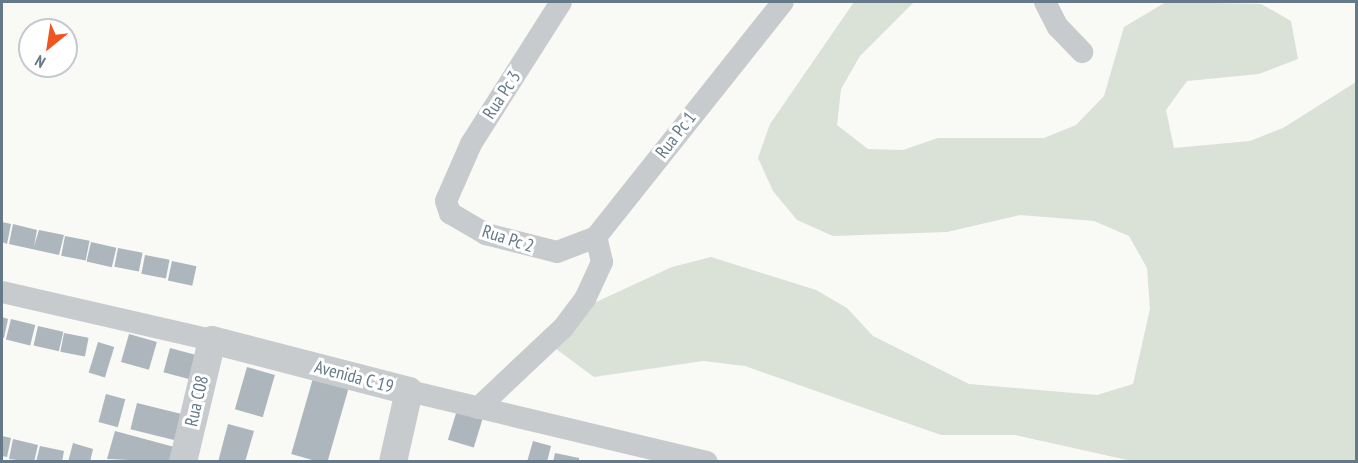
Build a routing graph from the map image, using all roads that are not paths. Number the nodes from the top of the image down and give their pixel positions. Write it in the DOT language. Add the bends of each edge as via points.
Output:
graph roads {
  1 [pos="561,2"];
  2 [pos="783,2"];
  3 [pos="1045,2"];
  4 [pos="1082,52"];
  5 [pos="447,191"];
  6 [pos="596,237"];
  7 [pos="2,292"];
  8 [pos="212,340"];
  9 [pos="409,391"];
  10 [pos="478,408"];
  11 [pos="183,462"];
  12 [pos="393,462"];
  13 [pos="707,462"];
  1 -- 5 [label="street, Rua Pc 3"];
  2 -- 6 [label="street, Rua Pc 1"];
  3 -- 4 [label="street" via="1058,27"];
  5 -- 6 [label="street, Rua Pc 2" via="450,213 486,234 557,252"];
  6 -- 10 [label="street" via="602,262 585,299 563,328"];
  7 -- 8 [label="street, Avenida C 19"];
  8 -- 9 [label="street, Avenida C 19"];
  8 -- 11 [label="street, Rua C08"];
  9 -- 10 [label="street, Avenida C 19"];
  9 -- 12 [label="street"];
  10 -- 13 [label="street, Avenida C 19"];
}
